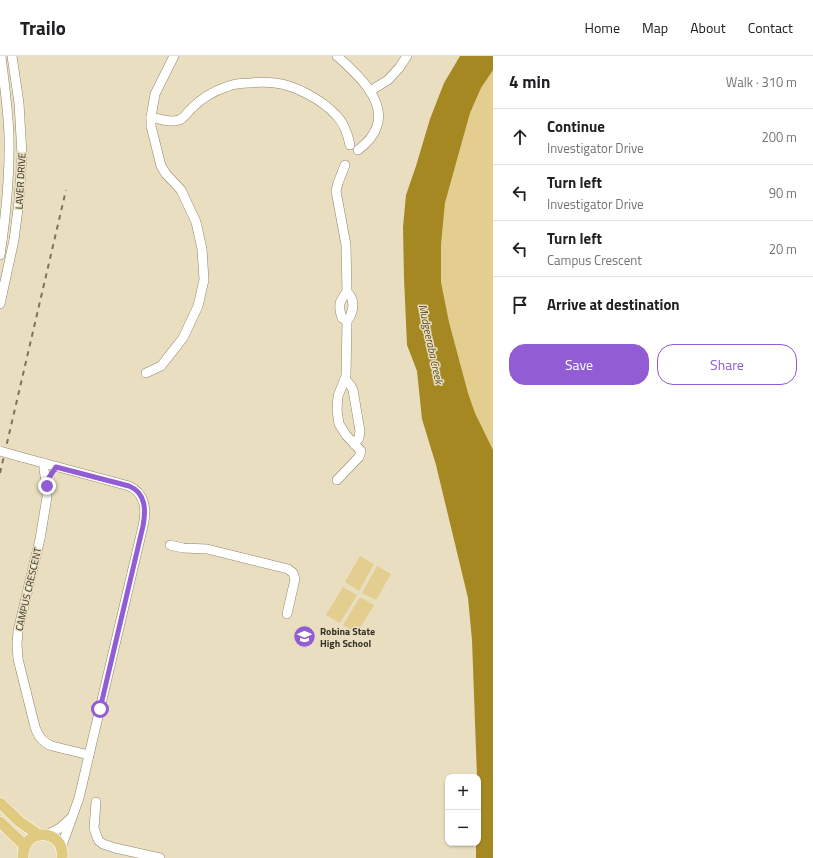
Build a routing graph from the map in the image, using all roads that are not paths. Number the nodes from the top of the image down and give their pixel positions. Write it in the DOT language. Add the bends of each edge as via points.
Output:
graph roads {
  1 [pos="1,56"];
  2 [pos="12,56"];
  3 [pos="174,56"];
  4 [pos="337,56"];
  5 [pos="407,56"];
  6 [pos="370,91"];
  7 [pos="151,117"];
  8 [pos="346,165"];
  9 [pos="0,254"];
  10 [pos="347,292"];
  11 [pos="0,304"];
  12 [pos="347,321"];
  13 [pos="146,372"];
  14 [pos="345,379"];
  15 [pos="354,444"];
  16 [pos="0,452"];
  17 [pos="44,463"];
  18 [pos="56,467"];
  19 [pos="337,480"];
  20 [pos="46,482"];
  21 [pos="170,545"];
  22 [pos="287,614"];
  23 [pos="88,755"];
  24 [pos="96,802"];
  25 [pos="0,803"];
  26 [pos="73,815"];
  27 [pos="0,822"];
  28 [pos="43,835"];
  29 [pos="25,846"];
  30 [pos="62,855"];
  31 [pos="23,858"];
  32 [pos="160,858"];
  1 -- 9 [label="street, LAVER DRIVE" via="9,136 8,190"];
  2 -- 11 [label="street, LAVER DRIVE" via="19,103 22,156 14,240"];
  3 -- 7 [label="street" via="155,94"];
  4 -- 6 [label="street"];
  5 -- 6 [label="street" via="388,80"];
  6 -- 7 [label="street" via="376,100 378,125 366,144 354,148 337,116 324,104 294,88 275,83 257,82 227,86 202,100 180,120"];
  7 -- 13 [label="street" via="161,166 181,190 196,222 202,249 204,280 198,306 183,338 161,366"];
  8 -- 10 [label="street" via="336,191 346,246"];
  10 -- 12 [label="street" via="353,306"];
  10 -- 12 [label="street" via="339,309 342,318"];
  12 -- 14 [label="street"];
  14 -- 15 [label="street" via="353,390 360,431 359,438"];
  14 -- 15 [label="street" via="338,396 337,410 339,424"];
  15 -- 19 [label="street" via="360,451 359,457"];
  16 -- 17 [label="street, bridge"];
  17 -- 18 [label="street"];
  17 -- 20 [label="street, CAMPUS CRESCENT"];
  18 -- 20 [label="street"];
  18 -- 23 [label="street" via="133,488 140,494 145,508 143,526"];
  20 -- 23 [label="street, CAMPUS CRESCENT" via="47,497 42,529 18,631 18,659 39,737 52,746"];
  21 -- 22 [label="street" via="207,549 288,569 295,579"];
  23 -- 26 [label="street"];
  24 -- 32 [label="street" via="94,828 99,841 115,848"];
  25 -- 28 [label="main road" via="20,822"];
  26 -- 28 [label="street" via="60,828"];
  26 -- 30 [label="street"];
  27 -- 29 [label="main road"];
  28 -- 29 [label="main road" via="33,837"];
  28 -- 30 [label="main road" via="58,841"];
  29 -- 31 [label="main road"];
}
